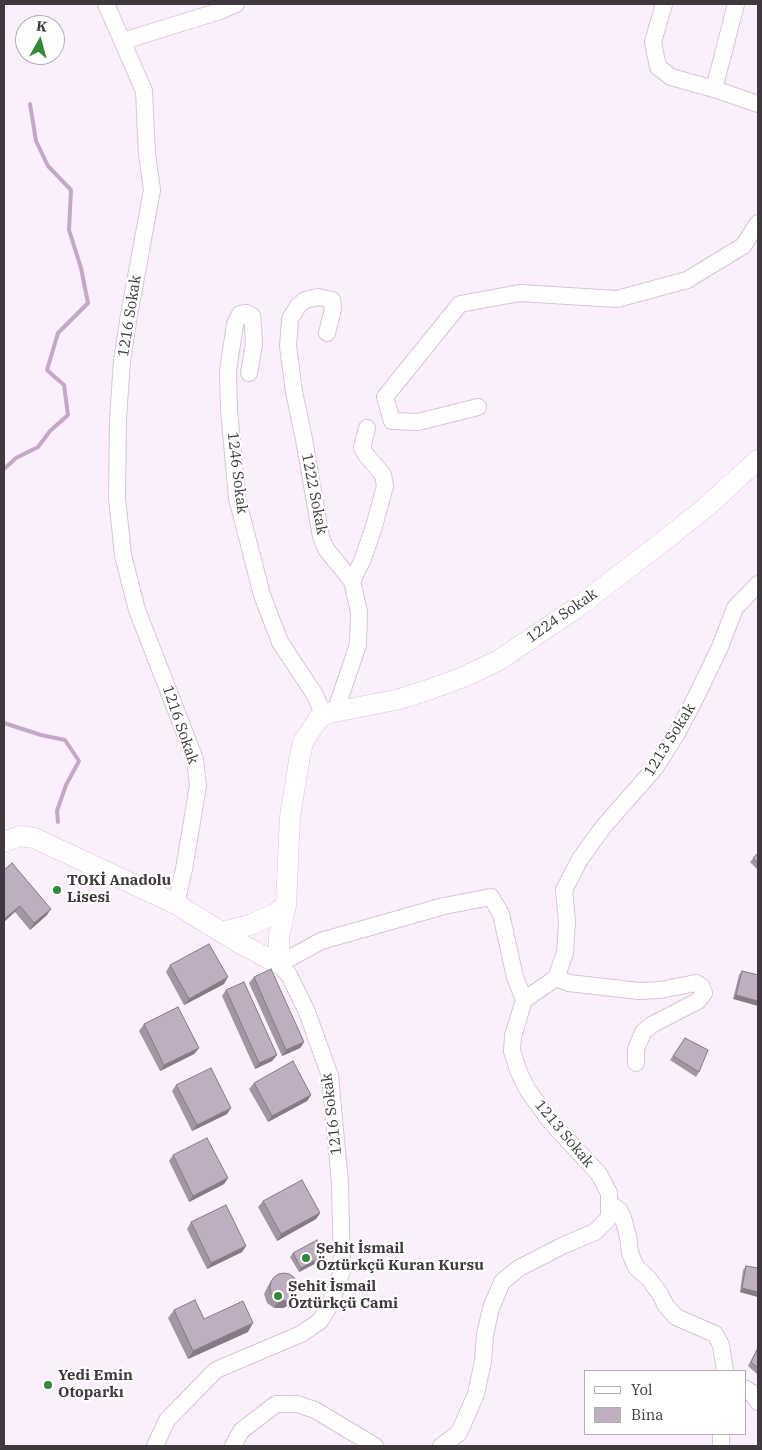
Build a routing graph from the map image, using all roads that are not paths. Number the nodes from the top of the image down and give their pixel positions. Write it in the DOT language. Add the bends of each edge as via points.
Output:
graph roads {
  1 [pos="106,4"];
  2 [pos="236,4"];
  3 [pos="664,4"];
  4 [pos="736,4"];
  5 [pos="123,41"];
  6 [pos="714,89"];
  7 [pos="758,104"];
  8 [pos="758,223"];
  9 [pos="327,333"];
  10 [pos="249,373"];
  11 [pos="478,407"];
  12 [pos="367,428"];
  13 [pos="758,460"];
  14 [pos="352,582"];
  15 [pos="758,584"];
  16 [pos="329,714"];
  17 [pos="4,842"];
  18 [pos="176,904"];
  19 [pos="286,904"];
  20 [pos="222,932"];
  21 [pos="279,964"];
  22 [pos="556,978"];
  23 [pos="524,1000"];
  24 [pos="636,1063"];
  25 [pos="610,1204"];
  26 [pos="725,1370"];
  27 [pos="747,1390"];
  28 [pos="758,1402"];
  29 [pos="155,1446"];
  30 [pos="233,1446"];
  31 [pos="375,1446"];
  32 [pos="442,1446"];
  1 -- 5 [label="street, 1216 Sokak"];
  2 -- 5 [label="street"];
  3 -- 6 [label="street" via="653,42 658,67 671,77"];
  4 -- 6 [label="street"];
  5 -- 18 [label="street, 1216 Sokak" via="144,91 152,190 122,361 117,498 124,556 137,610 195,759 198,786"];
  6 -- 7 [label="street"];
  8 -- 11 [label="street" via="742,246 686,280 652,290 617,299 520,293 460,304 385,397 392,421 418,422"];
  9 -- 14 [label="street, 1222 Sokak" via="332,300 318,297 305,300 290,319 288,346 322,537 326,549"];
  10 -- 16 [label="street, 1246 Sokak" via="254,345 252,316 246,313 240,314 235,324 228,372 237,498 262,595 280,642"];
  12 -- 14 [label="street" via="362,448 383,475 385,486 373,530"];
  13 -- 16 [label="main road, 1224 Sokak" via="656,547 499,660 466,676 400,699"];
  14 -- 16 [label="street, 1222 Sokak" via="360,612 358,645"];
  15 -- 22 [label="street, 1213 Sokak" via="735,608 720,647 676,735 655,768 585,852 564,890 565,953"];
  16 -- 19 [label="main road, 1222 Sokak" via="319,718 302,742 290,817"];
  17 -- 18 [label="main road" via="20,836 34,838"];
  18 -- 20 [label="main road, 1216 Sokak"];
  19 -- 20 [label="main road" via="275,914 250,925"];
  19 -- 21 [label="main road, 1222 Sokak" via="279,937"];
  20 -- 21 [label="main road, 1216 Sokak"];
  21 -- 23 [label="street" via="321,941 444,906 492,897 501,914 515,977"];
  21 -- 29 [label="street, 1216 Sokak" via="289,975 306,1012 330,1076 340,1183 342,1271 331,1303 320,1321 301,1334 216,1370 167,1420"];
  22 -- 23 [label="street"];
  22 -- 24 [label="street" via="569,983 639,991 696,983 702,987 704,993 698,1001 643,1032 636,1049"];
  23 -- 25 [label="street, 1213 Sokak" via="513,1036 512,1051 518,1070 550,1122 598,1174 609,1193"];
  25 -- 26 [label="street, 1213 Sokak" via="619,1210 623,1218 636,1266 676,1317 715,1334 722,1345"];
  25 -- 32 [label="street" via="609,1218 595,1232 519,1268 502,1282 491,1308 476,1394 459,1433"];
  27 -- 28 [label="street"];
  30 -- 31 [label="street" via="241,1431 276,1404 298,1404 315,1410"];
}
